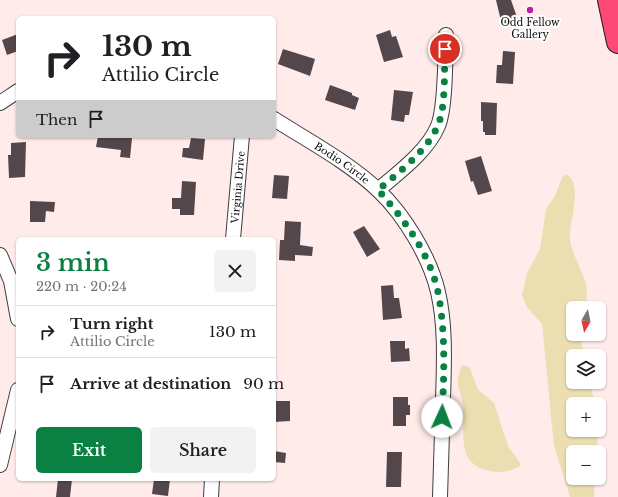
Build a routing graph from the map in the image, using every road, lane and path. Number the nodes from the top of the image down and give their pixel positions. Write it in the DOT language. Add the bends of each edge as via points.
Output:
graph roads {
  1 [pos="609,0"];
  2 [pos="446,35"];
  3 [pos="618,42"];
  4 [pos="16,92"];
  5 [pos="0,103"];
  6 [pos="276,120"];
  7 [pos="242,138"];
  8 [pos="378,190"];
  9 [pos="233,237"];
  10 [pos="0,255"];
  11 [pos="16,310"];
  12 [pos="16,398"];
  13 [pos="0,465"];
  14 [pos="212,481"];
  15 [pos="211,497"];
  16 [pos="440,497"];
  1 -- 3 [label="highway"];
  2 -- 8 [label="street" via="442,108 438,125 428,142 409,163"];
  4 -- 5 [label="street"];
  6 -- 8 [label="street, Bodio Circle" via="319,147"];
  7 -- 9 [label="street, Virginia Drive"];
  8 -- 16 [label="street, Bodio Circle" via="413,234 438,291 444,369"];
  10 -- 11 [label="street" via="10,281"];
  12 -- 13 [label="street"];
  14 -- 15 [label="street"];
}
